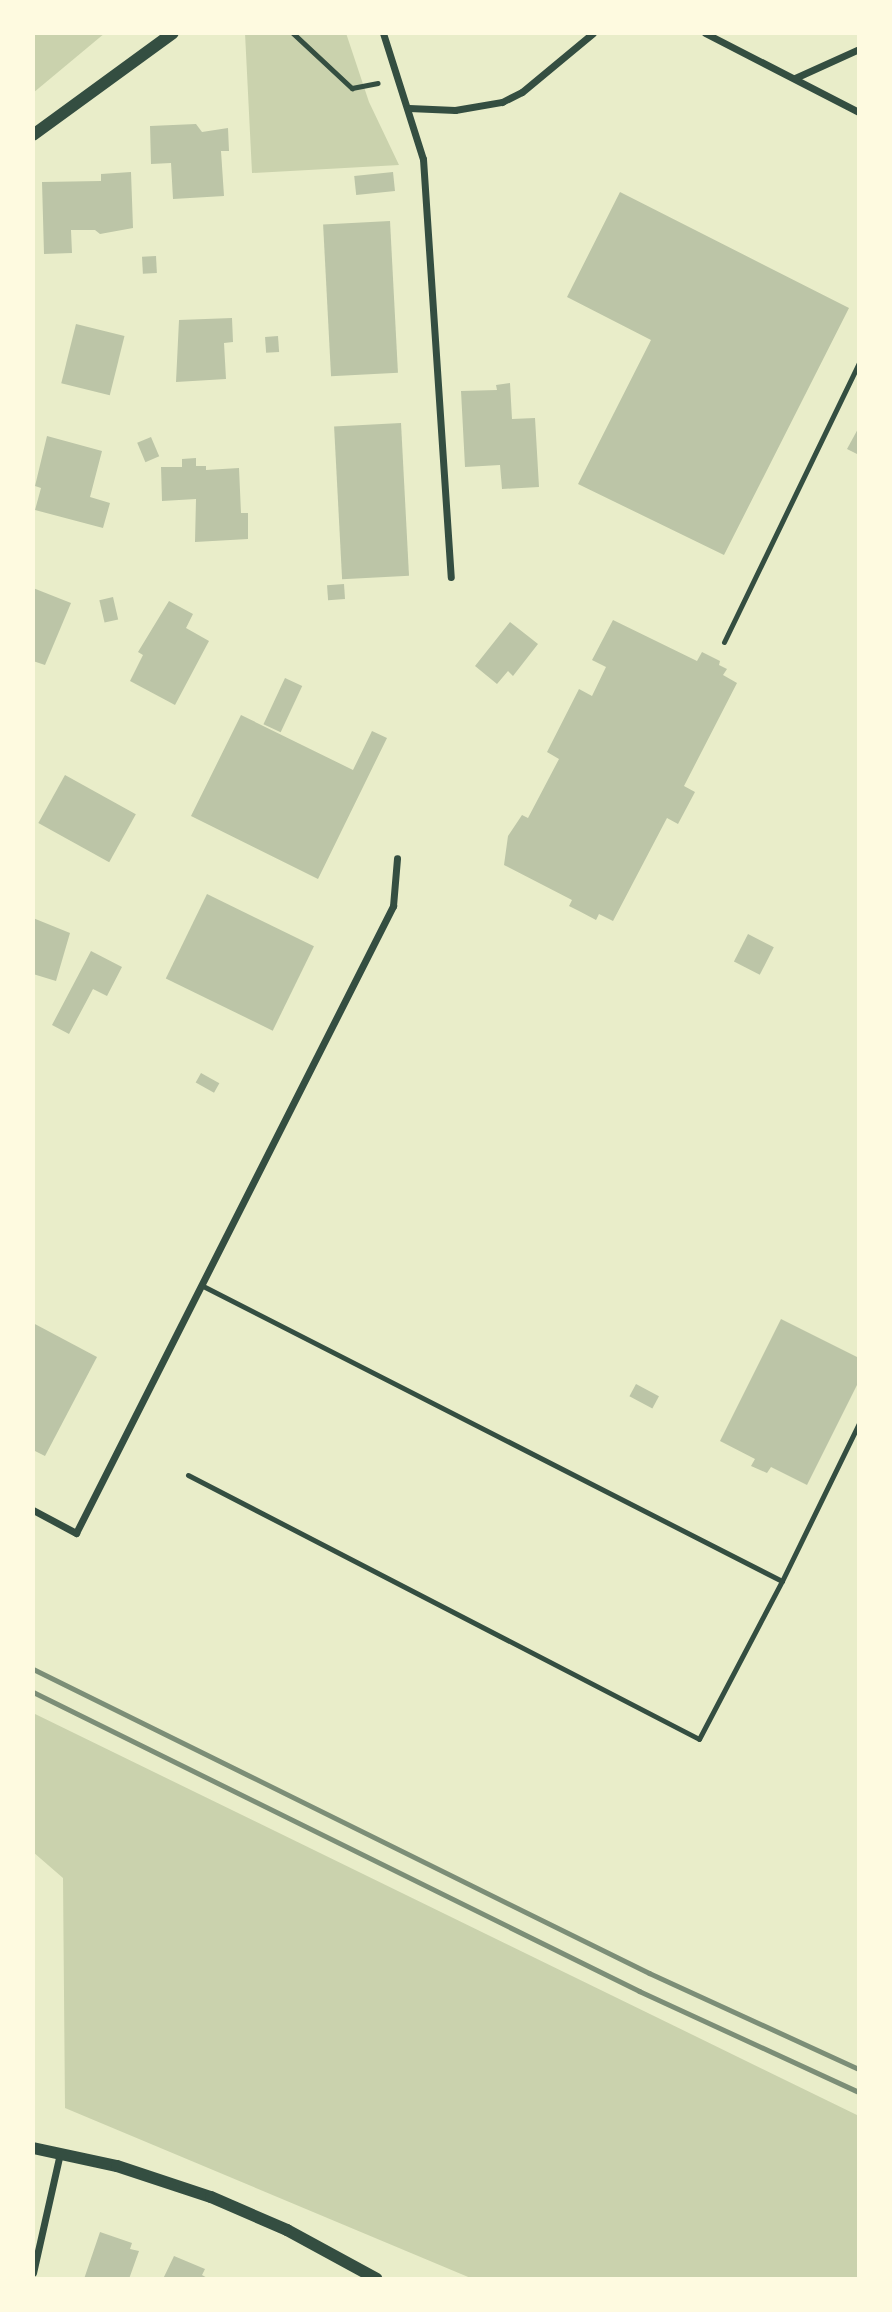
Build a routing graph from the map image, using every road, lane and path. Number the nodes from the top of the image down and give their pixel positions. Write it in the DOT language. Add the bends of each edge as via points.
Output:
graph roads {
  1 [pos="173,33"];
  2 [pos="293,33"];
  3 [pos="383,33"];
  4 [pos="593,33"];
  5 [pos="705,33"];
  6 [pos="859,49"];
  7 [pos="398,76"];
  8 [pos="795,78"];
  9 [pos="409,108"];
  10 [pos="859,111"];
  11 [pos="33,135"];
  12 [pos="859,363"];
  13 [pos="451,578"];
  14 [pos="724,642"];
  15 [pos="397,858"];
  16 [pos="201,1285"];
  17 [pos="859,1423"];
  18 [pos="188,1475"];
  19 [pos="33,1510"];
  20 [pos="782,1581"];
  21 [pos="33,2148"];
  22 [pos="60,2153"];
  23 [pos="33,2273"];
  24 [pos="377,2279"];
  1 -- 11 [label="street"];
  2 -- 7 [label="path" via="352,88"];
  3 -- 7 [label="street"];
  4 -- 9 [label="street" via="522,92 502,102 455,110"];
  5 -- 8 [label="street"];
  6 -- 8 [label="street"];
  7 -- 9 [label="street"];
  8 -- 10 [label="street"];
  9 -- 13 [label="street" via="426,186"];
  12 -- 14 [label="lane"];
  15 -- 16 [label="street" via="393,906"];
  16 -- 19 [label="street" via="76,1533"];
  16 -- 20 [label="lane"];
  17 -- 20 [label="lane"];
  18 -- 20 [label="lane" via="699,1739"];
  21 -- 22 [label="street"];
  22 -- 23 [label="street"];
  22 -- 24 [label="street" via="140,2173 230,2204"];
}
